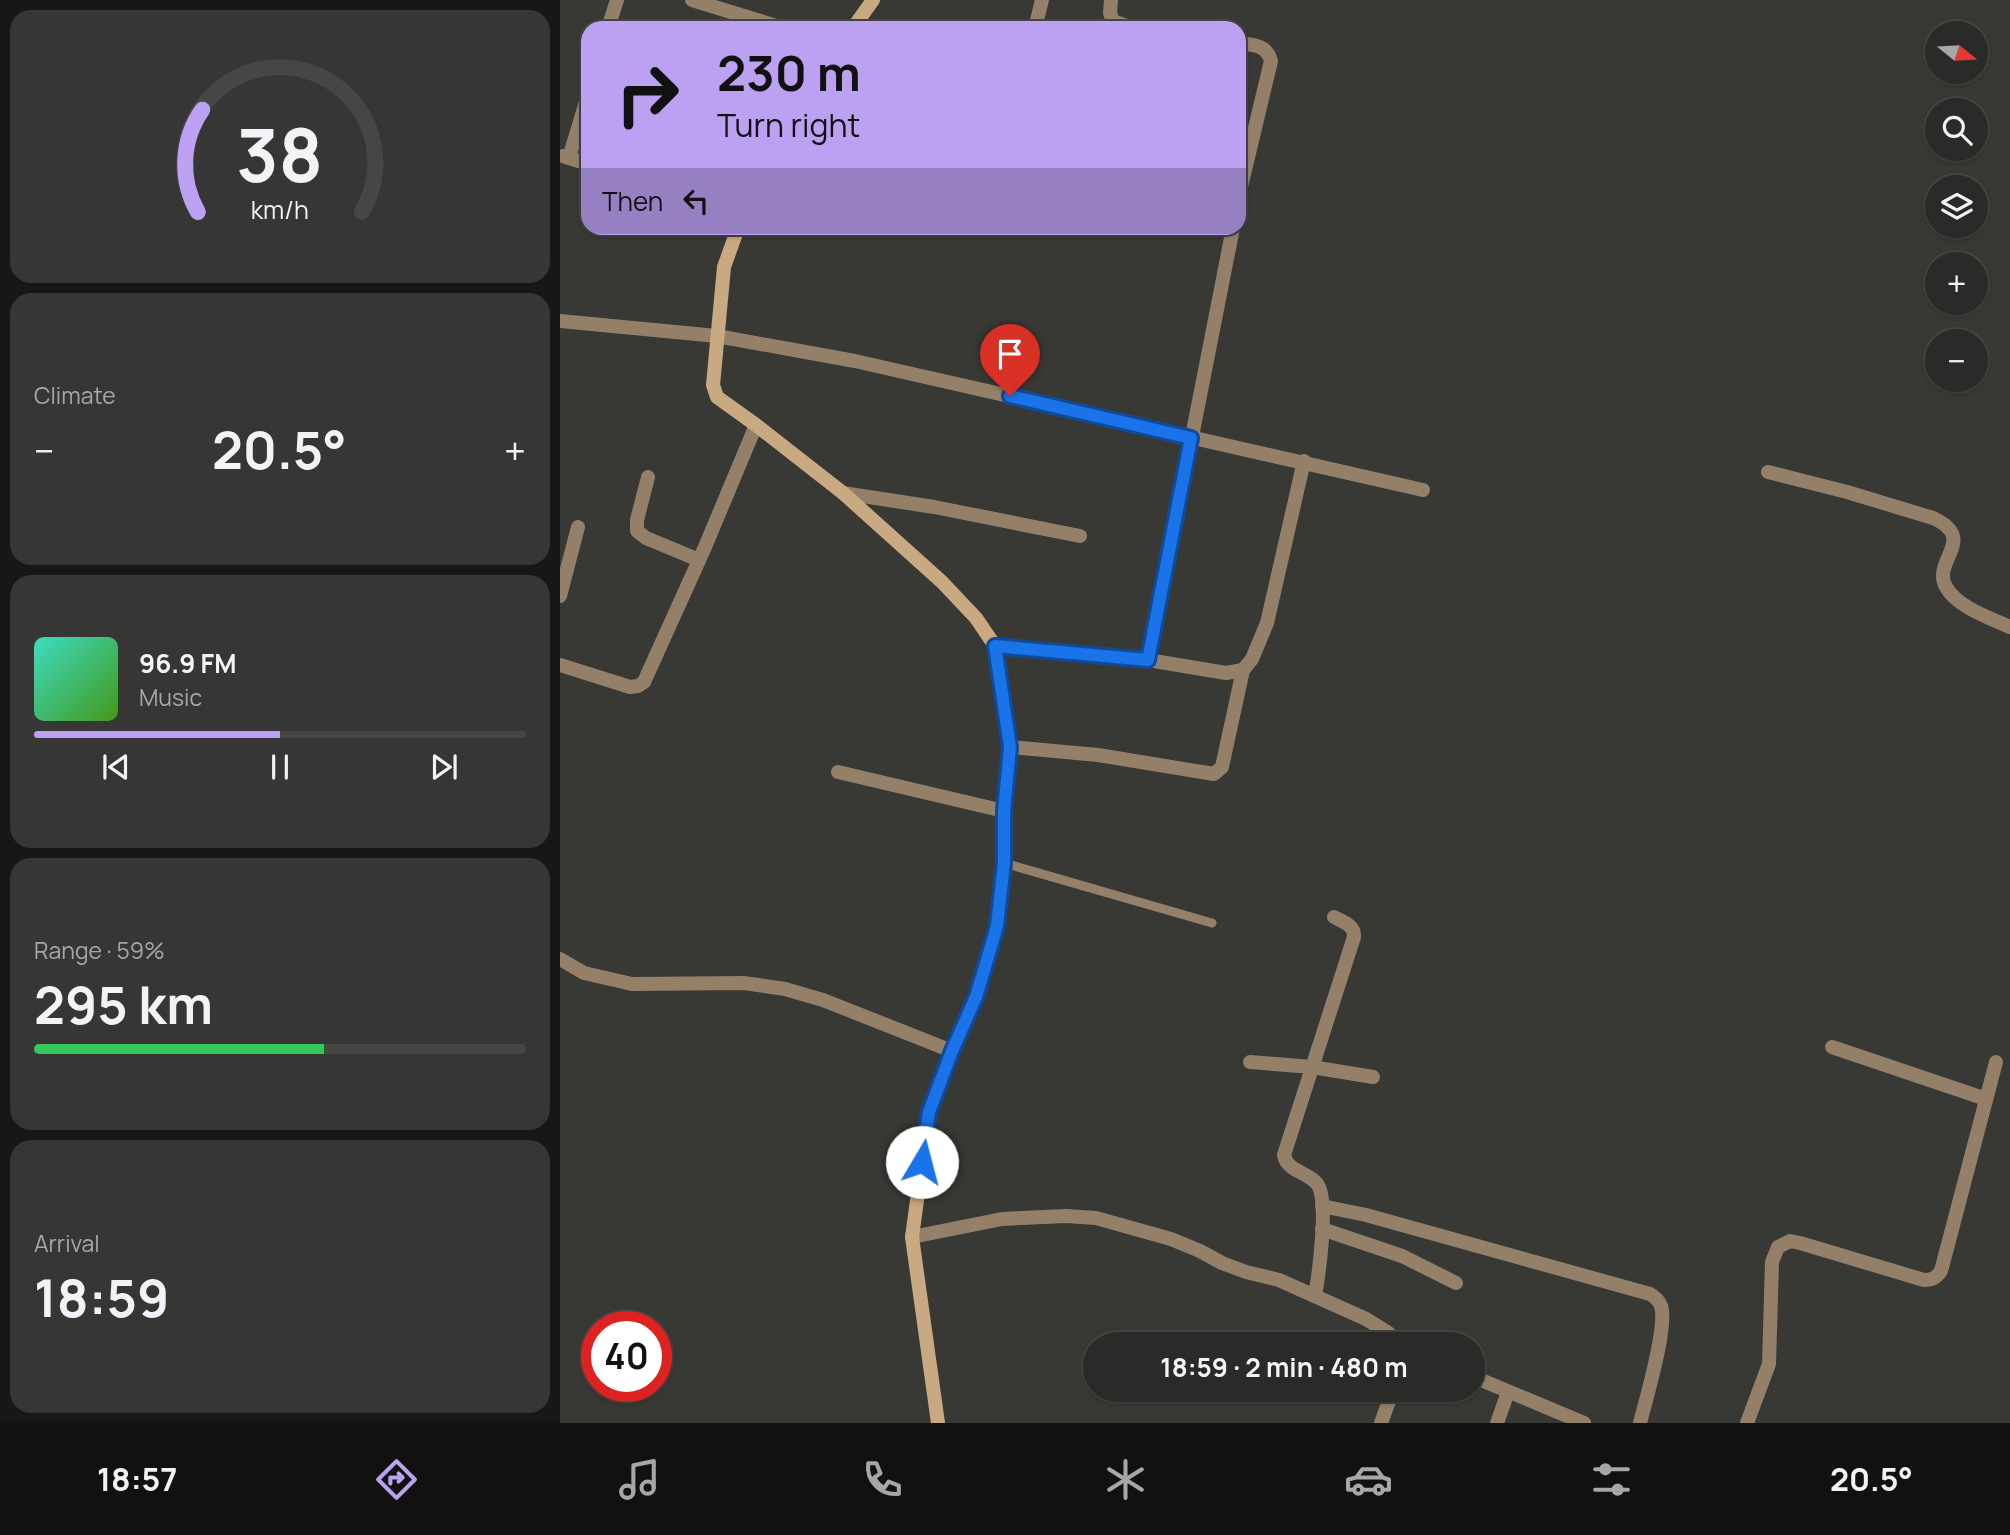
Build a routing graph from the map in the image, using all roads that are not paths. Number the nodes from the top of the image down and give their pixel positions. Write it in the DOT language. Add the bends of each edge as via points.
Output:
graph roads {
  1 [pos="617,0"];
  2 [pos="692,0"];
  3 [pos="873,0"];
  4 [pos="1042,0"];
  5 [pos="1111,0"];
  6 [pos="610,21"];
  7 [pos="760,21"];
  8 [pos="858,21"];
  9 [pos="1037,21"];
  10 [pos="1113,21"];
  11 [pos="1246,44"];
  12 [pos="581,113"];
  13 [pos="564,157"];
  14 [pos="581,162"];
  15 [pos="1246,164"];
  16 [pos="735,235"];
  17 [pos="1232,235"];
  18 [pos="560,321"];
  19 [pos="717,336"];
  20 [pos="756,425"];
  21 [pos="1191,438"];
  22 [pos="1304,461"];
  23 [pos="1768,472"];
  24 [pos="648,477"];
  25 [pos="1423,489"];
  26 [pos="843,493"];
  27 [pos="578,527"];
  28 [pos="1080,536"];
  29 [pos="699,560"];
  30 [pos="560,596"];
  31 [pos="2010,627"];
  32 [pos="995,646"];
  33 [pos="1148,660"];
  34 [pos="560,665"];
  35 [pos="1243,670"];
  36 [pos="1010,747"];
  37 [pos="838,772"];
  38 [pos="1004,811"];
  39 [pos="1004,863"];
  40 [pos="1334,917"];
  41 [pos="1212,923"];
  42 [pos="560,959"];
  43 [pos="1832,1047"];
  44 [pos="952,1051"];
  45 [pos="1250,1062"];
  46 [pos="1996,1062"];
  47 [pos="1312,1066"];
  48 [pos="1373,1077"];
  49 [pos="1986,1099"];
  50 [pos="1322,1206"];
  51 [pos="1322,1229"];
  52 [pos="912,1237"];
  53 [pos="1456,1283"];
  54 [pos="1315,1296"];
  55 [pos="1387,1332"];
  56 [pos="1485,1382"];
  57 [pos="1508,1392"];
  58 [pos="1389,1402"];
  59 [pos="938,1423"];
  60 [pos="1381,1423"];
  61 [pos="1497,1423"];
  62 [pos="1584,1423"];
  63 [pos="1640,1423"];
  64 [pos="1747,1423"];
  1 -- 6 [label="street"];
  2 -- 7 [label="street"];
  3 -- 8 [label="street"];
  4 -- 9 [label="street"];
  5 -- 10 [label="street"];
  11 -- 15 [label="street" via="1266,50 1271,61"];
  12 -- 13 [label="street"];
  13 -- 14 [label="street"];
  16 -- 19 [label="street" via="724,267"];
  17 -- 21 [label="street"];
  18 -- 19 [label="street"];
  19 -- 20 [label="street" via="713,385 717,397"];
  19 -- 21 [label="street" via="855,361"];
  20 -- 26 [label="street"];
  20 -- 29 [label="street"];
  21 -- 22 [label="street"];
  21 -- 33 [label="street"];
  22 -- 25 [label="street"];
  22 -- 35 [label="street" via="1267,623"];
  23 -- 31 [label="street" via="1947,524 1953,539 1943,572 1947,590 1965,606"];
  24 -- 29 [label="street" via="637,531"];
  26 -- 28 [label="street"];
  26 -- 32 [label="street" via="942,582"];
  27 -- 30 [label="street"];
  29 -- 34 [label="street" via="644,682 630,687"];
  32 -- 33 [label="street"];
  32 -- 36 [label="street"];
  33 -- 35 [label="street" via="1226,673"];
  35 -- 36 [label="street" via="1222,767 1214,774 1098,755"];
  36 -- 38 [label="street"];
  37 -- 38 [label="street"];
  38 -- 39 [label="street"];
  39 -- 41 [label="lane"];
  39 -- 44 [label="street" via="997,926 976,997"];
  40 -- 47 [label="street" via="1352,927 1354,937"];
  42 -- 44 [label="street" via="584,973 632,984 744,983 785,989"];
  43 -- 49 [label="street"];
  44 -- 52 [label="street" via="929,1112"];
  45 -- 47 [label="street"];
  46 -- 49 [label="street"];
  47 -- 48 [label="street"];
  47 -- 50 [label="street" via="1284,1155 1290,1166 1319,1186"];
  49 -- 64 [label="street" via="1937,1276 1923,1280 1790,1241 1778,1247 1772,1262 1769,1363"];
  50 -- 51 [label="street"];
  50 -- 63 [label="street" via="1657,1298 1663,1315"];
  51 -- 53 [label="street" via="1402,1256"];
  51 -- 54 [label="street"];
  52 -- 54 [label="street" via="1002,1219 1096,1218 1171,1239 1222,1263"];
  52 -- 59 [label="street"];
  54 -- 55 [label="street"];
  56 -- 57 [label="street"];
  57 -- 61 [label="street"];
  57 -- 62 [label="street"];
  58 -- 60 [label="street"];
}
